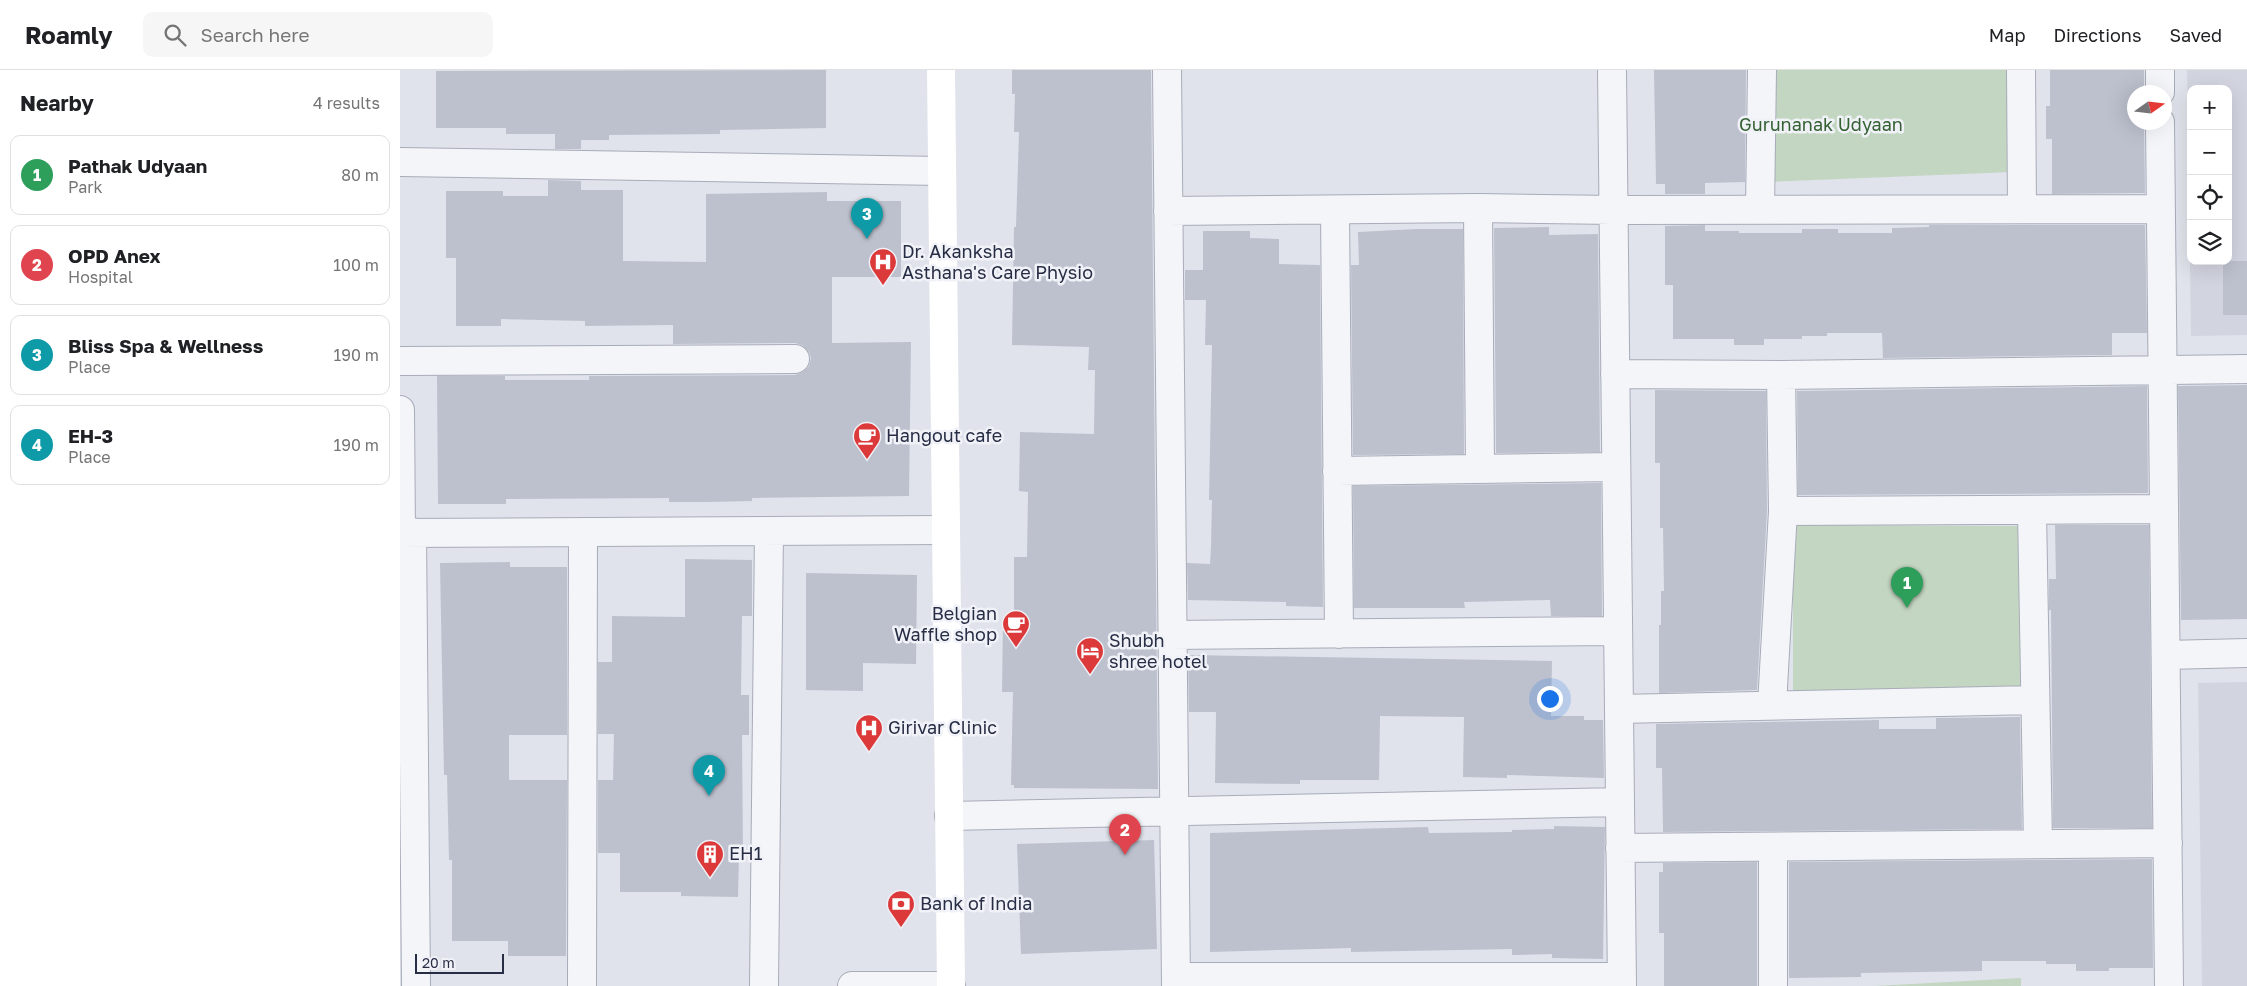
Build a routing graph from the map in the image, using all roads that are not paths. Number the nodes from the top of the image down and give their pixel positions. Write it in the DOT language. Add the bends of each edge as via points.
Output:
graph roads {
  1 [pos="940,70"];
  2 [pos="1167,70"];
  3 [pos="1612,70"];
  4 [pos="1762,70"];
  5 [pos="2021,70"];
  6 [pos="2160,70"];
  7 [pos="2160,85"];
  8 [pos="2160,130"];
  9 [pos="400,162"];
  10 [pos="942,171"];
  11 [pos="1478,208"];
  12 [pos="2161,208"];
  13 [pos="2022,209"];
  14 [pos="1614,210"];
  15 [pos="1760,210"];
  16 [pos="1335,211"];
  17 [pos="1168,212"];
  18 [pos="795,359"];
  19 [pos="400,361"];
  20 [pos="2247,369"];
  21 [pos="2163,370"];
  22 [pos="1615,374"];
  23 [pos="1781,375"];
  24 [pos="400,410"];
  25 [pos="1616,467"];
  26 [pos="1480,468"];
  27 [pos="1337,471"];
  28 [pos="2164,509"];
  29 [pos="1783,511"];
  30 [pos="2032,511"];
  31 [pos="945,530"];
  32 [pos="770,531"];
  33 [pos="404,532"];
  34 [pos="583,532"];
  35 [pos="1618,632"];
  36 [pos="1339,634"];
  37 [pos="1172,635"];
  38 [pos="2247,653"];
  39 [pos="2166,655"];
  40 [pos="2035,700"];
  41 [pos="1772,706"];
  42 [pos="1619,709"];
  43 [pos="1620,802"];
  44 [pos="1174,811"];
  45 [pos="949,816"];
  46 [pos="2168,843"];
  47 [pos="2038,844"];
  48 [pos="1773,847"];
  49 [pos="1620,848"];
  50 [pos="1176,982"];
  51 [pos="1622,982"];
  52 [pos="416,986"];
  53 [pos="582,986"];
  54 [pos="764,986"];
  55 [pos="852,986"];
  56 [pos="951,986"];
  57 [pos="1773,986"];
  58 [pos="2170,986"];
  1 -- 10 [label="street"];
  2 -- 17 [label="street"];
  3 -- 14 [label="street"];
  4 -- 15 [label="street"];
  5 -- 13 [label="street"];
  6 -- 7 [label="street"];
  8 -- 12 [label="street"];
  9 -- 10 [label="street"];
  10 -- 31 [label="street"];
  11 -- 14 [label="street"];
  11 -- 16 [label="street"];
  11 -- 26 [label="street"];
  12 -- 13 [label="street"];
  12 -- 21 [label="street"];
  13 -- 15 [label="street"];
  14 -- 15 [label="street"];
  14 -- 22 [label="street"];
  16 -- 17 [label="street"];
  16 -- 27 [label="street"];
  17 -- 37 [label="street"];
  18 -- 19 [label="street"];
  20 -- 21 [label="street"];
  21 -- 23 [label="street"];
  21 -- 28 [label="street"];
  22 -- 23 [label="street"];
  22 -- 25 [label="street"];
  23 -- 29 [label="street"];
  24 -- 33 [label="street"];
  25 -- 26 [label="street"];
  25 -- 35 [label="street"];
  26 -- 27 [label="street"];
  27 -- 36 [label="street"];
  28 -- 30 [label="street"];
  28 -- 39 [label="street"];
  29 -- 30 [label="street"];
  29 -- 41 [label="street"];
  30 -- 40 [label="street"];
  31 -- 32 [label="street"];
  31 -- 45 [label="street"];
  32 -- 34 [label="street"];
  32 -- 54 [label="street"];
  33 -- 34 [label="street"];
  33 -- 52 [label="street"];
  34 -- 53 [label="street"];
  35 -- 36 [label="street"];
  35 -- 42 [label="street"];
  36 -- 37 [label="street"];
  37 -- 44 [label="street"];
  38 -- 39 [label="street"];
  39 -- 46 [label="street"];
  40 -- 41 [label="street"];
  40 -- 47 [label="street"];
  41 -- 42 [label="street"];
  42 -- 43 [label="street"];
  43 -- 44 [label="street"];
  43 -- 49 [label="street"];
  44 -- 45 [label="street"];
  44 -- 50 [label="street"];
  45 -- 56 [label="street"];
  46 -- 47 [label="street"];
  46 -- 58 [label="street"];
  47 -- 48 [label="street"];
  48 -- 49 [label="street"];
  48 -- 57 [label="street"];
  49 -- 51 [label="street"];
  50 -- 51 [label="street"];
  55 -- 56 [label="street"];
}
